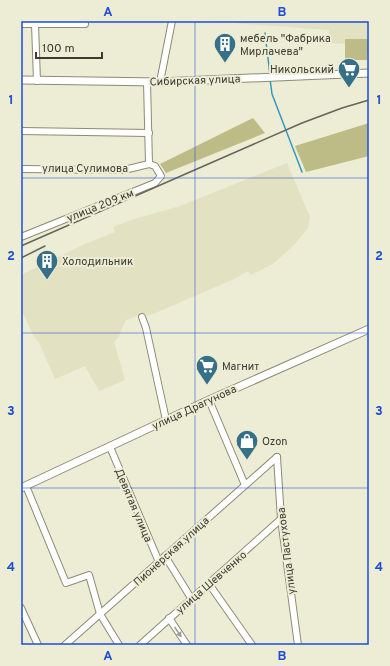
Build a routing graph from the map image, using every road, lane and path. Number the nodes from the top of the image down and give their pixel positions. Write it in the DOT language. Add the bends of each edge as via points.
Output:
graph roads {
  1 [pos="172,21"];
  2 [pos="85,22"];
  3 [pos="33,23"];
  4 [pos="21,24"];
  5 [pos="369,73"];
  6 [pos="21,80"];
  7 [pos="37,81"];
  8 [pos="147,82"];
  9 [pos="160,82"];
  10 [pos="21,131"];
  11 [pos="149,133"];
  12 [pos="148,164"];
  13 [pos="21,168"];
  14 [pos="21,238"];
  15 [pos="142,317"];
  16 [pos="369,329"];
  17 [pos="209,400"];
  18 [pos="166,420"];
  19 [pos="110,447"];
  20 [pos="277,457"];
  21 [pos="245,485"];
  22 [pos="23,487"];
  23 [pos="281,519"];
  24 [pos="165,556"];
  25 [pos="159,562"];
  26 [pos="209,584"];
  27 [pos="191,598"];
  28 [pos="21,608"];
  29 [pos="100,614"];
  30 [pos="169,618"];
  31 [pos="38,645"];
  32 [pos="65,645"];
  33 [pos="119,645"];
  34 [pos="140,645"];
  35 [pos="187,645"];
  36 [pos="252,645"];
  37 [pos="298,645"];
  1 -- 9 [label="street"];
  2 -- 3 [label="street"];
  3 -- 4 [label="street"];
  3 -- 7 [label="street"];
  5 -- 9 [label="main road, Сибирская улица"];
  6 -- 7 [label="main road, Сибирская улица"];
  7 -- 8 [label="main road, Сибирская улица"];
  8 -- 9 [label="main road, Сибирская улица"];
  8 -- 11 [label="street"];
  10 -- 11 [label="street"];
  11 -- 12 [label="street"];
  12 -- 13 [label="street, улица Сулимова" via="124,170"];
  12 -- 14 [label="street, улица 209 км" via="155,166 161,176 155,183"];
  15 -- 18 [label="street"];
  16 -- 17 [label="main road, улица Драгунова"];
  17 -- 18 [label="main road, улица Драгунова"];
  17 -- 21 [label="street"];
  18 -- 19 [label="main road, улица Драгунова"];
  19 -- 22 [label="main road, улица Драгунова"];
  19 -- 25 [label="street, Девятая улица"];
  20 -- 21 [label="street, Пионерская улица"];
  20 -- 23 [label="street, улица Пастухова"];
  21 -- 24 [label="street, Пионерская улица"];
  22 -- 29 [label="street" via="66,583 89,574"];
  23 -- 26 [label="street, улица Шевченко"];
  23 -- 37 [label="street, улица Пастухова"];
  24 -- 25 [label="street, Пионерская улица"];
  24 -- 27 [label="street"];
  25 -- 29 [label="street, Пионерская улица"];
  26 -- 27 [label="street, улица Шевченко"];
  26 -- 36 [label="street"];
  27 -- 30 [label="street, улица Шевченко"];
  28 -- 31 [label="street"];
  29 -- 32 [label="street, Пионерская улица"];
  29 -- 33 [label="street"];
  30 -- 34 [label="street, улица Шевченко"];
  30 -- 35 [label="street, one-way"];
}
